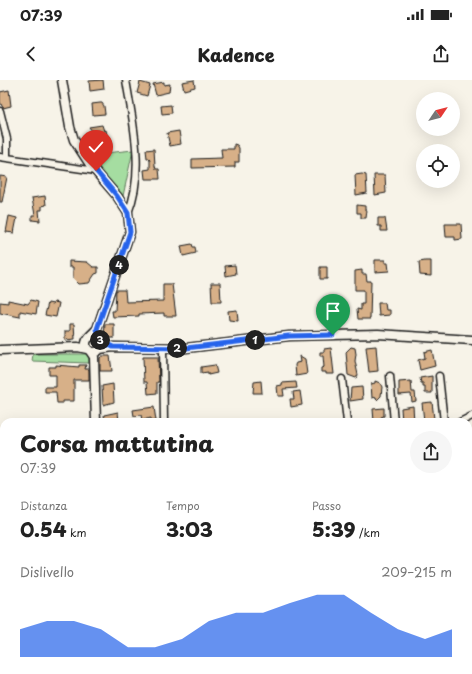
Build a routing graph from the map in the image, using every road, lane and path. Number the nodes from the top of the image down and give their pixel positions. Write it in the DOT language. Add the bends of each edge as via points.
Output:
graph roads {
  1 [pos="62,80"];
  2 [pos="126,80"];
  3 [pos="0,111"];
  4 [pos="3,157"];
  5 [pos="96,171"];
  6 [pos="128,213"];
  7 [pos="472,340"];
  8 [pos="94,346"];
  9 [pos="163,348"];
  10 [pos="0,350"];
  11 [pos="390,376"];
  12 [pos="439,376"];
  13 [pos="342,379"];
  14 [pos="96,418"];
  15 [pos="164,418"];
  16 [pos="347,418"];
  17 [pos="394,418"];
  18 [pos="444,418"];
  1 -- 5 [label="main road" via="74,140"];
  2 -- 6 [label="street" via="136,145 134,198"];
  3 -- 4 [label="street" via="7,139"];
  4 -- 5 [label="street"];
  5 -- 6 [label="main road"];
  6 -- 8 [label="main road" via="130,232 97,329"];
  7 -- 9 [label="main road" via="378,334 289,336 186,348"];
  8 -- 9 [label="main road"];
  8 -- 10 [label="main road"];
  8 -- 14 [label="main road"];
  9 -- 15 [label="street"];
  11 -- 17 [label="street"];
  12 -- 18 [label="street"];
  13 -- 16 [label="street"];
}
